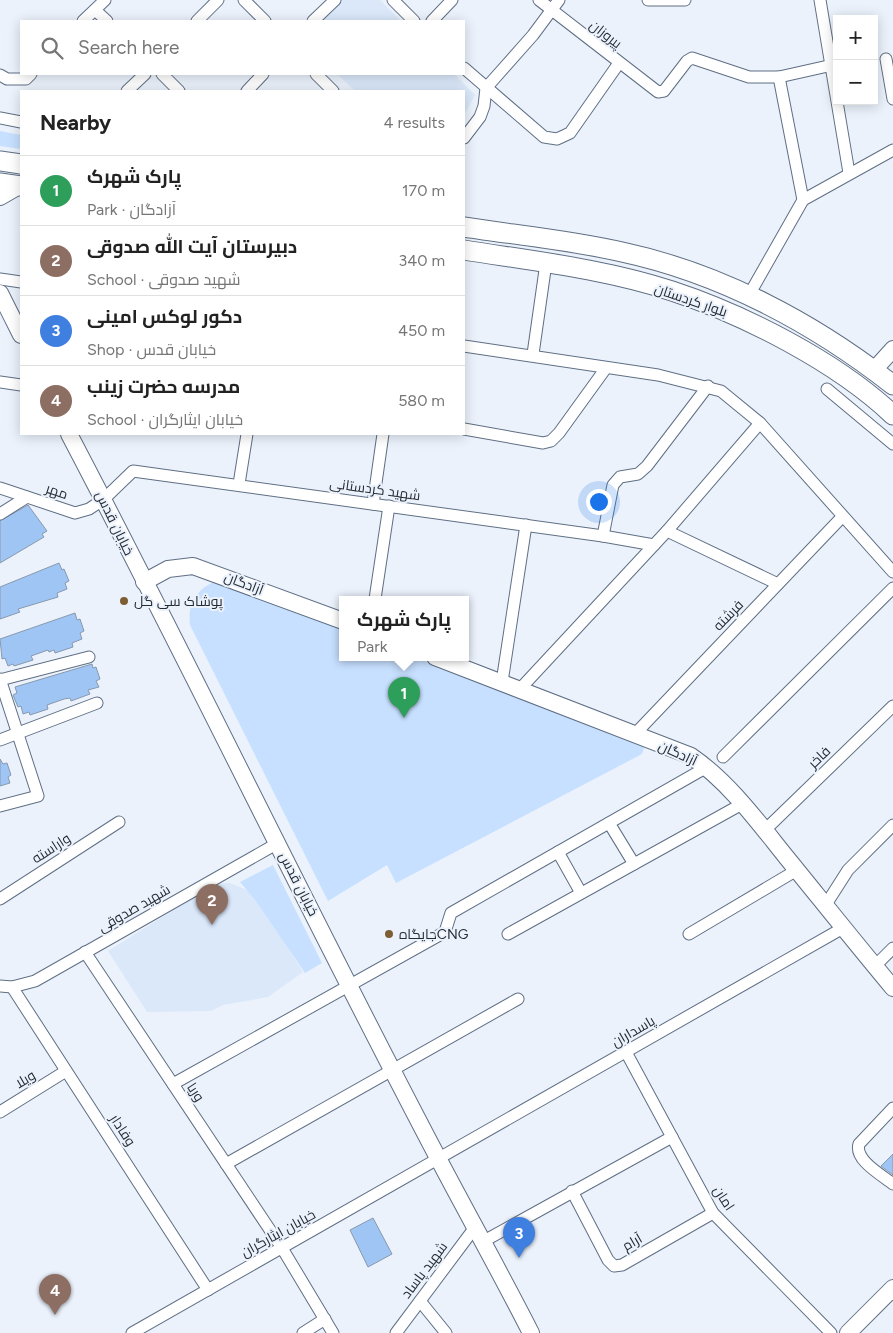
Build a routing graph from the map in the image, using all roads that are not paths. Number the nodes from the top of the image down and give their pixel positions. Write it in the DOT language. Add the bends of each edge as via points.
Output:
graph roads {
  1 [pos="105,0"];
  2 [pos="218,0"];
  3 [pos="244,0"];
  4 [pos="335,0"];
  5 [pos="393,0"];
  6 [pos="452,0"];
  7 [pos="539,0"];
  8 [pos="648,0"];
  9 [pos="669,0"];
  10 [pos="685,0"];
  11 [pos="820,0"];
  12 [pos="556,5"];
  13 [pos="95,10"];
  14 [pos="84,20"];
  15 [pos="106,20"];
  16 [pos="198,20"];
  17 [pos="264,20"];
  18 [pos="314,20"];
  19 [pos="413,20"];
  20 [pos="433,20"];
  21 [pos="890,58"];
  22 [pos="619,63"];
  23 [pos="833,65"];
  24 [pos="465,69"];
  25 [pos="0,75"];
  26 [pos="30,75"];
  27 [pos="144,75"];
  28 [pos="163,75"];
  29 [pos="262,75"];
  30 [pos="317,75"];
  31 [pos="779,77"];
  32 [pos="486,88"];
  33 [pos="129,90"];
  34 [pos="178,90"];
  35 [pos="247,90"];
  36 [pos="332,90"];
  37 [pos="893,99"];
  38 [pos="839,105"];
  39 [pos="0,118"];
  40 [pos="20,122"];
  41 [pos="465,137"];
  42 [pos="893,150"];
  43 [pos="0,161"];
  44 [pos="20,164"];
  45 [pos="849,172"];
  46 [pos="0,183"];
  47 [pos="20,186"];
  48 [pos="0,197"];
  49 [pos="802,200"];
  50 [pos="465,227"];
  51 [pos="570,242"];
  52 [pos="465,250"];
  53 [pos="546,262"];
  54 [pos="566,265"];
  55 [pos="0,279"];
  56 [pos="20,282"];
  57 [pos="0,294"];
  58 [pos="749,295"];
  59 [pos="20,333"];
  60 [pos="465,346"];
  61 [pos="893,349"];
  62 [pos="533,354"];
  63 [pos="606,368"];
  64 [pos="874,370"];
  65 [pos="0,382"];
  66 [pos="20,384"];
  67 [pos="893,385"];
  68 [pos="708,386"];
  69 [pos="828,389"];
  70 [pos="893,415"];
  71 [pos="760,423"];
  72 [pos="465,429"];
  73 [pos="70,435"];
  74 [pos="246,435"];
  75 [pos="383,435"];
  76 [pos="893,444"];
  77 [pos="239,484"];
  78 [pos="0,488"];
  79 [pos="27,497"];
  80 [pos="104,499"];
  81 [pos="373,504"];
  82 [pos="389,506"];
  83 [pos="0,514"];
  84 [pos="842,517"];
  85 [pos="526,525"];
  86 [pos="667,532"];
  87 [pos="603,536"];
  88 [pos="654,545"];
  89 [pos="893,572"];
  90 [pos="144,582"];
  91 [pos="778,584"];
  92 [pos="893,588"];
  93 [pos="375,596"];
  94 [pos="339,620"];
  95 [pos="89,657"];
  96 [pos="446,661"];
  97 [pos="0,680"];
  98 [pos="502,682"];
  99 [pos="520,689"];
  100 [pos="97,703"];
  101 [pos="893,706"];
  102 [pos="18,734"];
  103 [pos="636,734"];
  104 [pos="0,740"];
  105 [pos="723,757"];
  106 [pos="707,767"];
  107 [pos="742,804"];
  108 [pos="0,806"];
  109 [pos="119,822"];
  110 [pos="609,823"];
  111 [pos="893,825"];
  112 [pos="765,830"];
  113 [pos="278,843"];
  114 [pos="558,852"];
  115 [pos="634,864"];
  116 [pos="797,870"];
  117 [pos="581,893"];
  118 [pos="0,899"];
  119 [pos="825,906"];
  120 [pos="842,928"];
  121 [pos="508,934"];
  122 [pos="689,934"];
  123 [pos="893,948"];
  124 [pos="85,952"];
  125 [pos="875,966"];
  126 [pos="0,986"];
  127 [pos="351,986"];
  128 [pos="12,987"];
  129 [pos="893,988"];
  130 [pos="518,999"];
  131 [pos="626,1052"];
  132 [pos="392,1069"];
  133 [pos="66,1071"];
  134 [pos="173,1084"];
  135 [pos="893,1108"];
  136 [pos="0,1112"];
  137 [pos="672,1137"];
  138 [pos="439,1160"];
  139 [pos="226,1164"];
  140 [pos="893,1184"];
  141 [pos="572,1192"];
  142 [pos="713,1213"];
  143 [pos="476,1226"];
  144 [pos="484,1241"];
  145 [pos="282,1248"];
  146 [pos="893,1288"];
  147 [pos="208,1290"];
  148 [pos="420,1301"];
  149 [pos="325,1319"];
  150 [pos="147,1329"];
  151 [pos="132,1333"];
  152 [pos="303,1333"];
  153 [pos="333,1333"];
  154 [pos="396,1333"];
  155 [pos="446,1333"];
  156 [pos="532,1333"];
  157 [pos="831,1333"];
  158 [pos="848,1333"];
  1 -- 13 [label="street"];
  2 -- 16 [label="street"];
  3 -- 17 [label="street"];
  4 -- 18 [label="street"];
  5 -- 19 [label="street"];
  6 -- 20 [label="street"];
  7 -- 12 [label="street, پیروزان"];
  8 -- 9 [label="street"];
  9 -- 10 [label="street"];
  11 -- 23 [label="street"];
  12 -- 22 [label="street, پیروزان"];
  12 -- 32 [label="street"];
  13 -- 14 [label="street"];
  13 -- 15 [label="street"];
  21 -- 37 [label="street"];
  22 -- 31 [label="street, پیروزان" via="658,92 664,91 692,58 749,77"];
  22 -- 32 [label="street" via="570,133 557,138 544,137"];
  23 -- 31 [label="street"];
  24 -- 32 [label="street"];
  25 -- 26 [label="street" via="7,79 26,79"];
  27 -- 33 [label="street"];
  28 -- 34 [label="street"];
  29 -- 35 [label="street"];
  30 -- 36 [label="street"];
  31 -- 49 [label="street"];
  32 -- 41 [label="street" via="480,117"];
  38 -- 45 [label="street"];
  39 -- 40 [label="street"];
  42 -- 45 [label="street"];
  43 -- 44 [label="main road"];
  45 -- 49 [label="street"];
  46 -- 47 [label="main road"];
  47 -- 48 [label="main road"];
  49 -- 58 [label="street"];
  50 -- 51 [label="main road, بلوار کردستان"];
  51 -- 54 [label="main road"];
  51 -- 58 [label="main road, بلوار کردستان" via="623,252 689,271"];
  52 -- 53 [label="main road, بلوار کردستان"];
  53 -- 54 [label="main road, بلوار کردستان"];
  53 -- 62 [label="street"];
  54 -- 70 [label="main road, بلوار کردستان" via="672,291 732,314 846,377"];
  55 -- 56 [label="street"];
  57 -- 59 [label="main road"];
  58 -- 64 [label="main road, بلوار کردستان" via="804,325"];
  60 -- 62 [label="street"];
  61 -- 64 [label="main road"];
  62 -- 63 [label="street"];
  63 -- 68 [label="street"];
  63 -- 72 [label="street" via="551,441 543,443"];
  64 -- 67 [label="main road, بلوار کردستان"];
  65 -- 66 [label="street"];
  68 -- 71 [label="street" via="730,397"];
  68 -- 87 [label="street" via="648,466 638,474 620,477 613,485"];
  69 -- 76 [label="street"];
  71 -- 84 [label="street"];
  71 -- 86 [label="street"];
  73 -- 80 [label="main road, خیابان قدس"];
  74 -- 77 [label="street"];
  75 -- 81 [label="street"];
  77 -- 80 [label="street, شهید کردستانی" via="133,471"];
  77 -- 81 [label="street, شهید کردستانی"];
  78 -- 79 [label="street, مهر"];
  79 -- 80 [label="street, مهر" via="75,512 89,509"];
  79 -- 83 [label="street"];
  80 -- 90 [label="main road, خیابان قدس"];
  81 -- 82 [label="street, شهید کردستانی"];
  82 -- 85 [label="street, شهید کردستانی"];
  82 -- 93 [label="street"];
  84 -- 89 [label="street"];
  84 -- 91 [label="street, فرشته"];
  85 -- 87 [label="street, شهید کردستانی"];
  85 -- 98 [label="street"];
  86 -- 88 [label="street"];
  86 -- 91 [label="street"];
  87 -- 88 [label="street, شهید کردستانی"];
  88 -- 99 [label="street"];
  90 -- 94 [label="main road, آزادگان" via="168,569 193,566"];
  90 -- 113 [label="main road, خیابان قدس" via="198,681"];
  91 -- 103 [label="street, فرشته"];
  92 -- 105 [label="street"];
  95 -- 97 [label="street"];
  96 -- 98 [label="main road, آزادگان"];
  97 -- 102 [label="street"];
  98 -- 99 [label="main road, آزادگان"];
  99 -- 103 [label="main road, آزادگان"];
  100 -- 102 [label="street"];
  101 -- 112 [label="street, فاخر"];
  102 -- 104 [label="street"];
  102 -- 108 [label="street" via="38,796"];
  103 -- 106 [label="main road, آزادگان" via="691,756"];
  106 -- 107 [label="main road, آزادگان"];
  106 -- 110 [label="street"];
  107 -- 112 [label="main road, آزادگان"];
  107 -- 115 [label="street"];
  109 -- 118 [label="street, واراسته"];
  110 -- 114 [label="street"];
  110 -- 115 [label="street"];
  111 -- 119 [label="street" via="848,870"];
  112 -- 116 [label="main road, آزادگان"];
  113 -- 124 [label="street, شهید صدوقی"];
  113 -- 127 [label="main road, خیابان قدس"];
  114 -- 117 [label="street"];
  114 -- 127 [label="street" via="451,913 446,932"];
  115 -- 117 [label="street"];
  116 -- 119 [label="main road, آزادگان"];
  116 -- 122 [label="street"];
  117 -- 121 [label="street"];
  119 -- 120 [label="main road, آزادگان"];
  120 -- 125 [label="main road, آزادگان"];
  120 -- 131 [label="street, پاسداران"];
  123 -- 125 [label="street"];
  124 -- 128 [label="street, شهید صدوقی" via="35,981"];
  124 -- 134 [label="street, وریا"];
  125 -- 129 [label="main road, آزادگان"];
  126 -- 128 [label="street, شهید صدوقی"];
  127 -- 132 [label="main road, خیابان قدس"];
  127 -- 134 [label="street"];
  128 -- 133 [label="street, وفادار"];
  130 -- 132 [label="street"];
  131 -- 137 [label="street, امان"];
  131 -- 138 [label="street, پاسداران"];
  132 -- 138 [label="main road, خیابان قدس"];
  132 -- 139 [label="street"];
  133 -- 136 [label="street, ویلا"];
  133 -- 147 [label="street, وفادار"];
  134 -- 139 [label="street, وریا"];
  135 -- 140 [label="street" via="857,1149 860,1157"];
  137 -- 141 [label="street"];
  137 -- 142 [label="street, امان"];
  138 -- 143 [label="main road, خیابان قدس"];
  138 -- 145 [label="street, خیابان ایثارگران"];
  139 -- 145 [label="street, وریا"];
  141 -- 142 [label="street, آرام" via="614,1266 622,1265"];
  141 -- 144 [label="street"];
  142 -- 157 [label="street, امان"];
  143 -- 144 [label="main road, خیابان قدس"];
  143 -- 148 [label="street, شهید پاساد"];
  144 -- 156 [label="main road, خیابان قدس"];
  145 -- 147 [label="street, خیابان ایثارگران"];
  145 -- 149 [label="street, وریا"];
  146 -- 158 [label="main road"];
  147 -- 150 [label="street, خیابان ایثارگران"];
  148 -- 154 [label="street, شهید پاساد"];
  148 -- 155 [label="street"];
  149 -- 152 [label="street"];
  149 -- 153 [label="street, وریا"];
  150 -- 151 [label="street, خیابان ایثارگران"];
}
